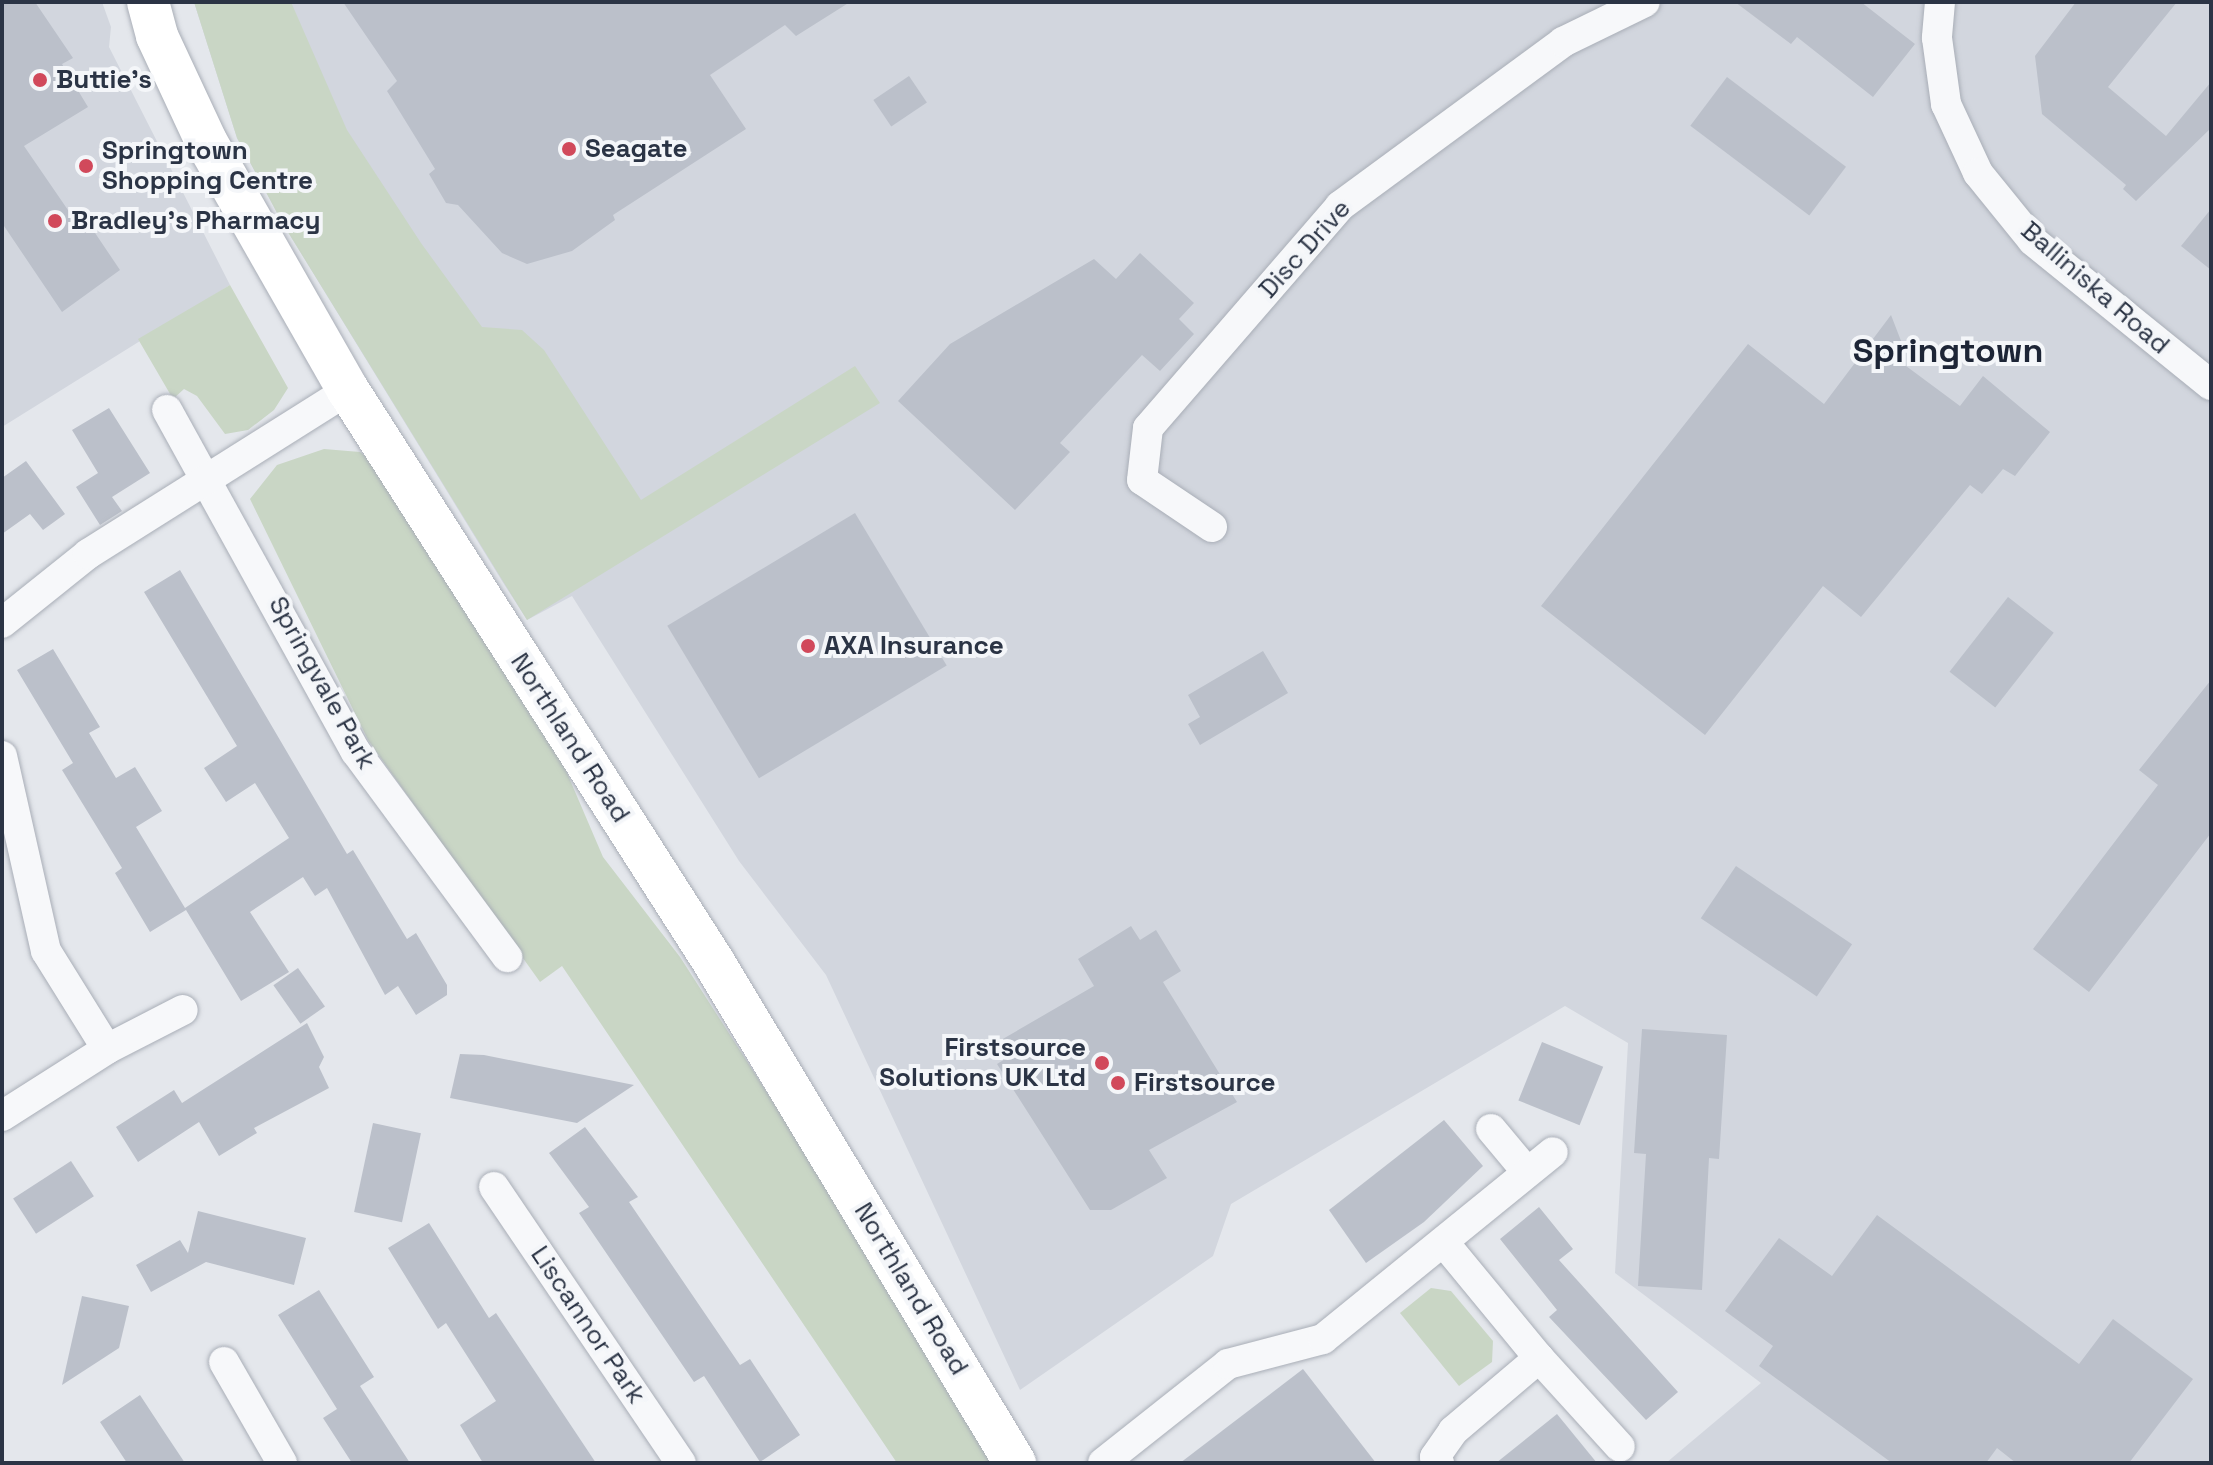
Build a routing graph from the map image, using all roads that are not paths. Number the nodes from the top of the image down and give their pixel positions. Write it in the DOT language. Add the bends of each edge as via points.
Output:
graph roads {
  1 [pos="148,2"];
  2 [pos="1645,2"];
  3 [pos="1940,2"];
  4 [pos="2211,385"];
  5 [pos="348,390"];
  6 [pos="167,410"];
  7 [pos="207,478"];
  8 [pos="1212,527"];
  9 [pos="2,623"];
  10 [pos="2,756"];
  11 [pos="507,957"];
  12 [pos="183,1010"];
  13 [pos="107,1049"];
  14 [pos="2,1116"];
  15 [pos="1491,1129"];
  16 [pos="1553,1152"];
  17 [pos="1527,1172"];
  18 [pos="494,1187"];
  19 [pos="1445,1244"];
  20 [pos="1539,1358"];
  21 [pos="224,1362"];
  22 [pos="1620,1447"];
  23 [pos="282,1463"];
  24 [pos="681,1463"];
  25 [pos="1015,1463"];
  26 [pos="1103,1463"];
  27 [pos="1439,1463"];
  1 -- 5 [label="main road, Northland Road" via="157,36 207,143"];
  2 -- 8 [label="street, Disc Drive" via="1563,42 1340,206 1148,428 1142,480"];
  3 -- 4 [label="street, Balliniska Road" via="1937,38 1946,104 1978,173 2033,241"];
  5 -- 7 [label="street"];
  5 -- 25 [label="main road, Northland Road" via="713,961"];
  6 -- 7 [label="street, Springvale Park"];
  7 -- 9 [label="street" via="88,554"];
  7 -- 11 [label="street, Springvale Park" via="356,752"];
  10 -- 13 [label="street" via="46,951"];
  12 -- 13 [label="street"];
  13 -- 14 [label="street"];
  15 -- 17 [label="street"];
  16 -- 17 [label="street"];
  17 -- 19 [label="street"];
  18 -- 24 [label="street, Liscannor Park"];
  19 -- 20 [label="street"];
  19 -- 26 [label="street" via="1323,1339 1228,1364"];
  20 -- 22 [label="street"];
  20 -- 27 [label="street" via="1453,1431 1435,1457"];
  21 -- 23 [label="street"];
}
